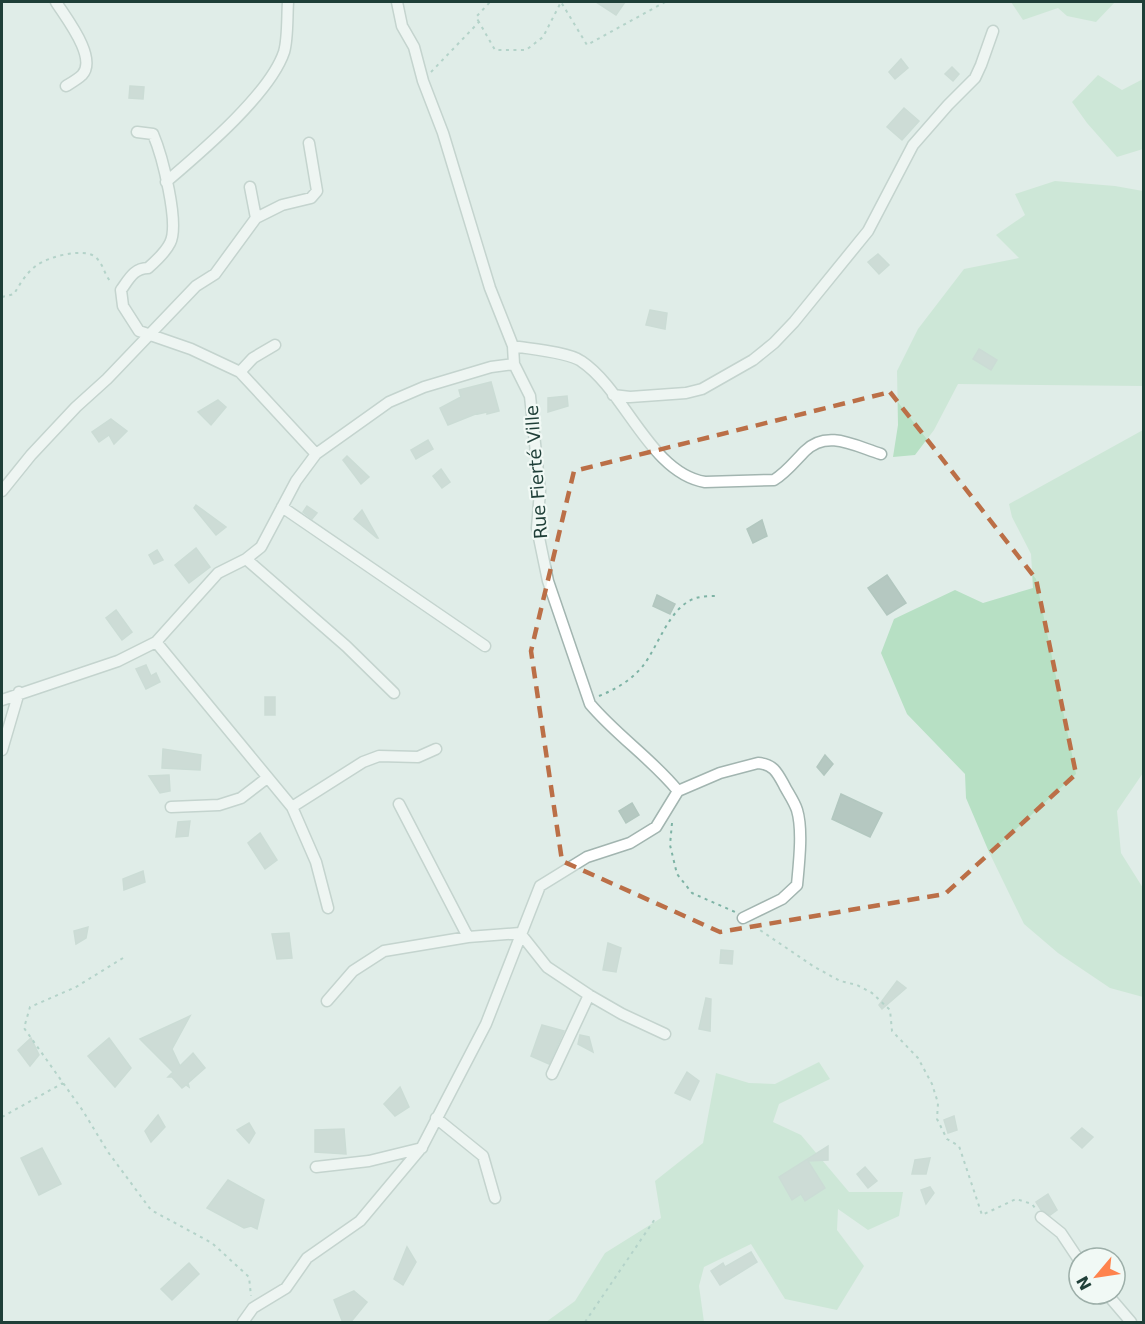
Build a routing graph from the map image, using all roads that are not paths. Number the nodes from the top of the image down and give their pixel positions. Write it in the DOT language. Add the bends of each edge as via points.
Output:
graph roads {
  1 [pos="56,2"];
  2 [pos="288,2"];
  3 [pos="397,2"];
  4 [pos="993,31"];
  5 [pos="66,86"];
  6 [pos="137,132"];
  7 [pos="309,143"];
  8 [pos="166,182"];
  9 [pos="250,187"];
  10 [pos="256,218"];
  11 [pos="147,335"];
  12 [pos="275,345"];
  13 [pos="513,345"];
  14 [pos="514,364"];
  15 [pos="240,372"];
  16 [pos="613,395"];
  17 [pos="316,454"];
  18 [pos="881,454"];
  19 [pos="2,491"];
  20 [pos="282,507"];
  21 [pos="246,559"];
  22 [pos="156,642"];
  23 [pos="484,646"];
  24 [pos="19,692"];
  25 [pos="394,693"];
  26 [pos="2,700"];
  27 [pos="2,749"];
  28 [pos="436,749"];
  29 [pos="267,778"];
  30 [pos="678,791"];
  31 [pos="399,804"];
  32 [pos="171,807"];
  33 [pos="292,807"];
  34 [pos="328,908"];
  35 [pos="743,918"];
  36 [pos="520,933"];
  37 [pos="468,937"];
  38 [pos="589,995"];
  39 [pos="327,1001"];
  40 [pos="665,1034"];
  41 [pos="552,1074"];
  42 [pos="436,1118"];
  43 [pos="423,1148"];
  44 [pos="316,1167"];
  45 [pos="495,1198"];
  46 [pos="1041,1217"];
  47 [pos="1070,1246"];
  48 [pos="1117,1306"];
  49 [pos="243,1323"];
  50 [pos="1131,1323"];
  1 -- 5 [label="street" via="86,51 83,75"];
  2 -- 8 [label="street" via="284,52 267,82 202,152"];
  3 -- 13 [label="street" via="490,288"];
  4 -- 16 [label="street" via="975,78 913,145 868,231 774,343 753,360 702,389 630,397"];
  6 -- 8 [label="street" via="153,134"];
  7 -- 10 [label="street" via="318,191 311,198 282,205"];
  8 -- 11 [label="street" via="172,211 171,242 148,268 133,273 122,290 123,306 139,332"];
  9 -- 10 [label="street"];
  10 -- 11 [label="street" via="215,274 196,286"];
  11 -- 15 [label="street" via="191,349"];
  11 -- 19 [label="street" via="31,455"];
  12 -- 15 [label="street" via="253,358"];
  13 -- 14 [label="street"];
  13 -- 16 [label="street" via="581,361"];
  14 -- 17 [label="street" via="490,367 424,387 389,402"];
  14 -- 30 [label="street, Rue Fierté Ville" via="530,396 540,491 537,528 548,581 590,704"];
  15 -- 17 [label="street"];
  16 -- 18 [label="street" via="657,452 694,481 774,480 821,440 830,439"];
  17 -- 20 [label="street"];
  20 -- 21 [label="street" via="261,547"];
  20 -- 23 [label="street"];
  21 -- 22 [label="street" via="218,573"];
  21 -- 25 [label="street"];
  22 -- 24 [label="street" via="118,661"];
  22 -- 29 [label="street"];
  24 -- 26 [label="street"];
  24 -- 27 [label="street"];
  28 -- 33 [label="street" via="418,757 379,756 363,762"];
  29 -- 32 [label="street" via="241,798 219,805"];
  29 -- 33 [label="street"];
  30 -- 35 [label="street" via="720,773 758,763 770,764 797,808 797,885 782,900"];
  30 -- 36 [label="street" via="656,827 630,843 587,857 540,886"];
  31 -- 37 [label="street"];
  33 -- 34 [label="street" via="316,862"];
  36 -- 37 [label="street"];
  36 -- 38 [label="street" via="547,967"];
  36 -- 42 [label="street" via="486,1024"];
  37 -- 39 [label="street" via="384,951 353,971"];
  38 -- 40 [label="street"];
  38 -- 41 [label="street"];
  42 -- 43 [label="street"];
  42 -- 45 [label="street" via="483,1156"];
  43 -- 44 [label="street" via="369,1161"];
  43 -- 49 [label="street" via="360,1221 307,1258 286,1288 253,1308"];
  46 -- 47 [label="street"];
  48 -- 50 [label="street"];
}
